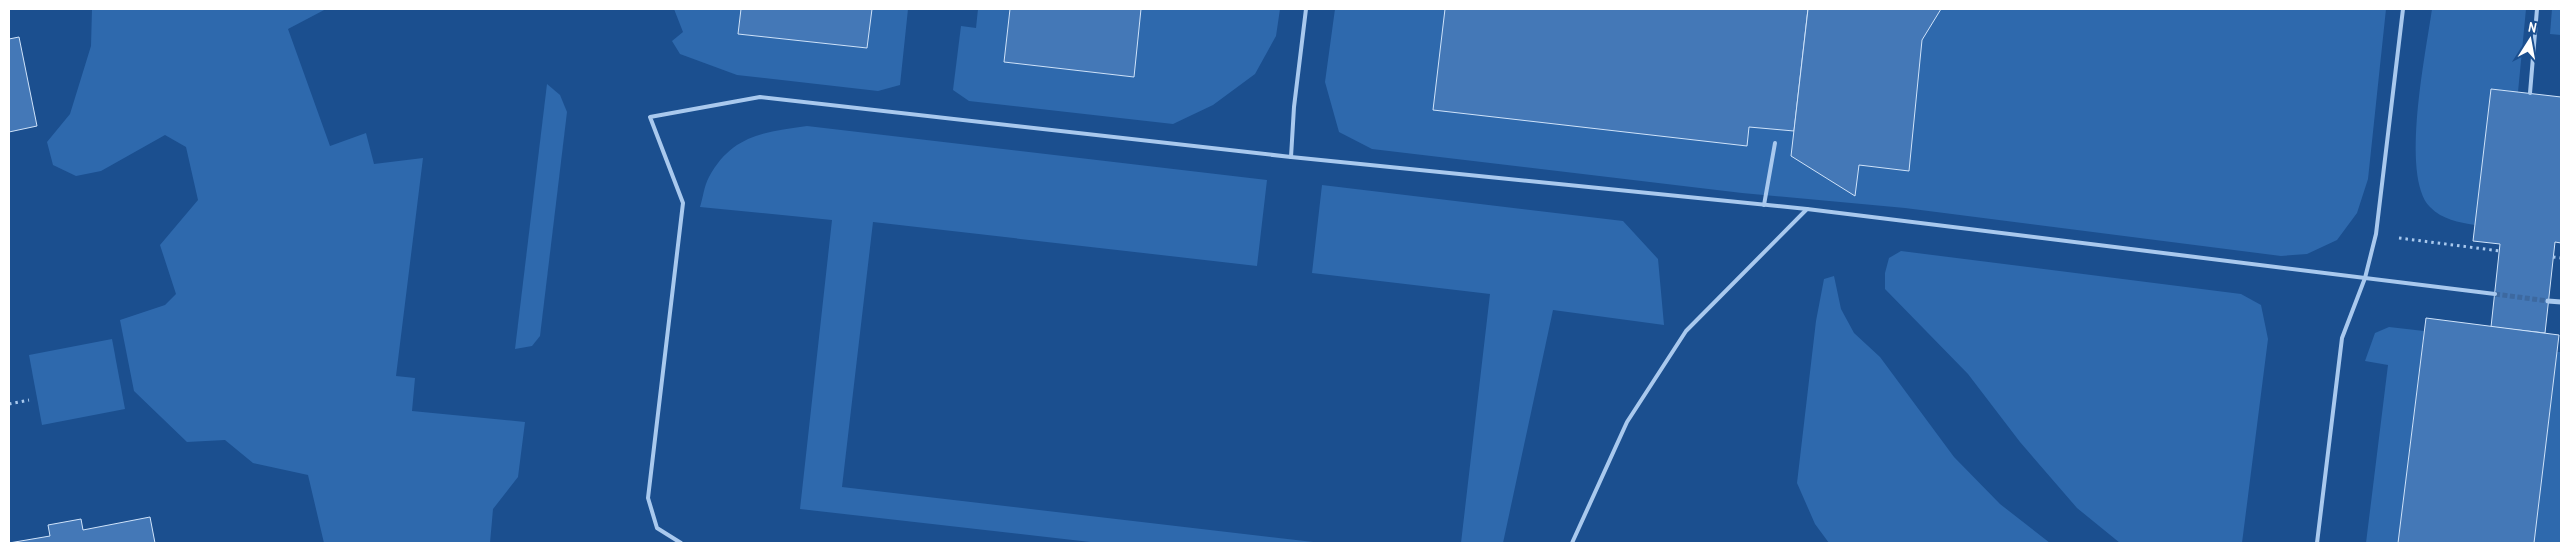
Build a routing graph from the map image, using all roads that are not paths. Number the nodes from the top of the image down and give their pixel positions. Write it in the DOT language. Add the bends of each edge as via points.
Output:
graph roads {
  1 [pos="1306,9"];
  2 [pos="2403,9"];
  3 [pos="2538,9"];
  4 [pos="2530,93"];
  5 [pos="1776,143"];
  6 [pos="1291,157"];
  7 [pos="1764,205"];
  8 [pos="1807,209"];
  9 [pos="2365,278"];
  10 [pos="2495,294"];
  11 [pos="2548,301"];
  12 [pos="2561,302"];
  13 [pos="681,543"];
  14 [pos="1572,543"];
  15 [pos="2317,543"];
  1 -- 6 [label="lane"];
  2 -- 9 [label="lane" via="2376,234"];
  3 -- 4 [label="lane"];
  5 -- 7 [label="lane"];
  6 -- 7 [label="lane"];
  6 -- 13 [label="lane" via="760,97 650,117 683,203 648,498 657,528"];
  7 -- 8 [label="lane"];
  8 -- 9 [label="lane"];
  8 -- 14 [label="lane" via="1686,331 1627,422"];
  9 -- 10 [label="lane"];
  9 -- 15 [label="lane" via="2342,338"];
  11 -- 12 [label="street"];
}
